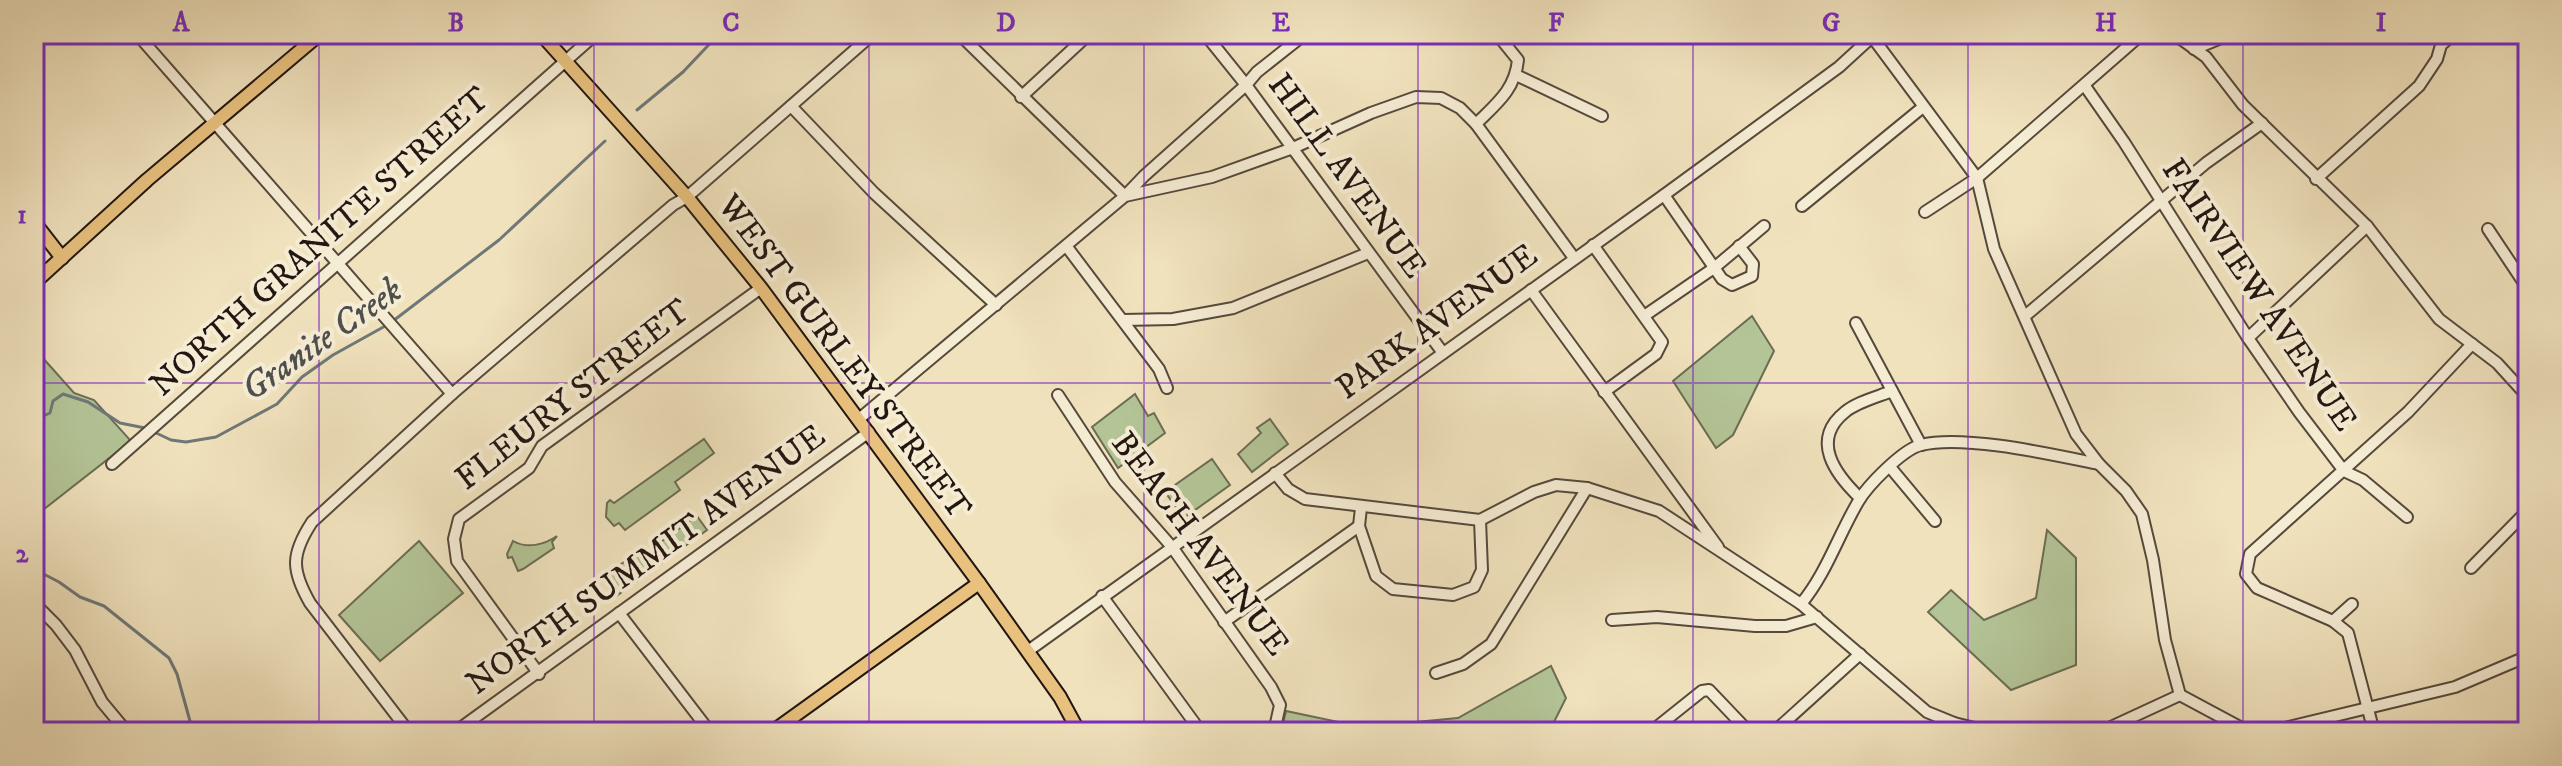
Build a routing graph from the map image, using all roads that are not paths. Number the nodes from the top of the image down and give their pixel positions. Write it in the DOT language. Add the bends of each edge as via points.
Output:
graph roads {
  1 [pos="39,34"];
  2 [pos="137,34"];
  3 [pos="320,34"];
  4 [pos="541,34"];
  5 [pos="596,34"];
  6 [pos="873,34"];
  7 [pos="959,34"];
  8 [pos="1089,34"];
  9 [pos="1205,34"];
  10 [pos="1305,34"];
  11 [pos="1497,34"];
  12 [pos="2142,34"];
  13 [pos="2174,34"];
  14 [pos="2231,34"];
  15 [pos="2462,34"];
  16 [pos="1874,36"];
  17 [pos="34,38"];
  18 [pos="2194,49"];
  19 [pos="566,61"];
  20 [pos="1516,75"];
  21 [pos="1246,85"];
  22 [pos="2085,86"];
  23 [pos="1021,97"];
  24 [pos="791,106"];
  25 [pos="1923,107"];
  26 [pos="1602,116"];
  27 [pos="215,123"];
  28 [pos="2262,123"];
  29 [pos="1476,124"];
  30 [pos="1293,148"];
  31 [pos="1977,178"];
  32 [pos="2316,179"];
  33 [pos="1664,195"];
  34 [pos="1125,196"];
  35 [pos="687,197"];
  36 [pos="2162,202"];
  37 [pos="1802,206"];
  38 [pos="1925,212"];
  39 [pos="34,222"];
  40 [pos="1764,226"];
  41 [pos="2367,226"];
  42 [pos="2488,229"];
  43 [pos="1593,245"];
  44 [pos="1739,246"];
  45 [pos="1067,247"];
  46 [pos="1368,253"];
  47 [pos="62,258"];
  48 [pos="1574,258"];
  49 [pos="337,264"];
  50 [pos="1714,268"];
  51 [pos="34,283"];
  52 [pos="761,288"];
  53 [pos="2528,289"];
  54 [pos="1531,290"];
  55 [pos="996,305"];
  56 [pos="1644,316"];
  57 [pos="2025,316"];
  58 [pos="1123,320"];
  59 [pos="1856,323"];
  60 [pos="2248,338"];
  61 [pos="2472,344"];
  62 [pos="1443,353"];
  63 [pos="1167,388"];
  64 [pos="1892,391"];
  65 [pos="1604,392"];
  66 [pos="452,394"];
  67 [pos="1058,395"];
  68 [pos="2528,397"];
  69 [pos="859,419"];
  70 [pos="869,432"];
  71 [pos="1921,445"];
  72 [pos="112,464"];
  73 [pos="2099,464"];
  74 [pos="1890,467"];
  75 [pos="2344,471"];
  76 [pos="1275,473"];
  77 [pos="1587,488"];
  78 [pos="1860,498"];
  79 [pos="1361,508"];
  80 [pos="2528,510"];
  81 [pos="2407,517"];
  82 [pos="1480,520"];
  83 [pos="1935,521"];
  84 [pos="1359,526"];
  85 [pos="1172,547"];
  86 [pos="1721,552"];
  87 [pos="2471,568"];
  88 [pos="979,583"];
  89 [pos="1102,596"];
  90 [pos="34,603"];
  91 [pos="1801,604"];
  92 [pos="2352,604"];
  93 [pos="619,613"];
  94 [pos="1817,617"];
  95 [pos="1612,620"];
  96 [pos="2333,621"];
  97 [pos="1224,622"];
  98 [pos="1028,651"];
  99 [pos="1860,654"];
  100 [pos="2528,656"];
  101 [pos="1436,673"];
  102 [pos="539,674"];
  103 [pos="2180,695"];
  104 [pos="2369,708"];
  105 [pos="1954,723"];
  106 [pos="1652,731"];
  107 [pos="127,732"];
  108 [pos="409,732"];
  109 [pos="455,732"];
  110 [pos="710,732"];
  111 [pos="772,732"];
  112 [pos="1078,732"];
  113 [pos="1201,732"];
  114 [pos="1274,732"];
  115 [pos="1749,732"];
  116 [pos="1774,732"];
  117 [pos="1945,732"];
  118 [pos="1991,732"];
  119 [pos="2100,732"];
  120 [pos="2249,732"];
  121 [pos="2277,732"];
  122 [pos="2374,732"];
  1 -- 17 [label="street"];
  2 -- 27 [label="street"];
  3 -- 27 [label="main road"];
  4 -- 19 [label="main road, WEST GURLEY STREET"];
  5 -- 19 [label="street, NORTH GRANITE STREET"];
  6 -- 24 [label="street"];
  7 -- 23 [label="street"];
  8 -- 23 [label="street"];
  9 -- 21 [label="street, HILL AVENUE"];
  10 -- 21 [label="street"];
  11 -- 20 [label="street" via="1518,60"];
  12 -- 22 [label="street"];
  13 -- 18 [label="street"];
  14 -- 18 [label="street"];
  15 -- 32 [label="street" via="2441,45 2419,86"];
  16 -- 25 [label="street"];
  16 -- 33 [label="street, PARK AVENUE"];
  18 -- 28 [label="street"];
  19 -- 35 [label="main road, WEST GURLEY STREET"];
  19 -- 49 [label="street, NORTH GRANITE STREET"];
  20 -- 26 [label="street"];
  20 -- 29 [label="street"];
  21 -- 30 [label="street, HILL AVENUE"];
  21 -- 34 [label="street"];
  22 -- 31 [label="street"];
  22 -- 36 [label="street, FAIRVIEW AVENUE"];
  23 -- 34 [label="street"];
  24 -- 35 [label="street"];
  24 -- 55 [label="street" via="874,193"];
  25 -- 31 [label="street"];
  25 -- 37 [label="street"];
  27 -- 47 [label="main road"];
  27 -- 49 [label="street"];
  28 -- 32 [label="street"];
  28 -- 36 [label="street"];
  29 -- 30 [label="street" via="1441,98 1416,97"];
  29 -- 48 [label="street"];
  30 -- 34 [label="street" via="1212,177"];
  30 -- 46 [label="street, HILL AVENUE"];
  31 -- 38 [label="street"];
  31 -- 57 [label="street" via="1994,249"];
  32 -- 41 [label="street"];
  33 -- 43 [label="street, PARK AVENUE"];
  33 -- 50 [label="street"];
  34 -- 45 [label="street"];
  35 -- 52 [label="main road, WEST GURLEY STREET"];
  35 -- 66 [label="street"];
  36 -- 57 [label="street"];
  36 -- 60 [label="street, FAIRVIEW AVENUE"];
  39 -- 47 [label="main road"];
  40 -- 44 [label="street"];
  41 -- 60 [label="street"];
  41 -- 61 [label="street" via="2439,319"];
  42 -- 53 [label="street"];
  43 -- 48 [label="street, PARK AVENUE"];
  43 -- 56 [label="street"];
  44 -- 50 [label="street"];
  44 -- 50 [label="street" via="1753,264 1752,276 1732,285"];
  45 -- 55 [label="street"];
  45 -- 58 [label="street"];
  46 -- 58 [label="street" via="1233,308 1173,319"];
  46 -- 62 [label="street, HILL AVENUE"];
  47 -- 51 [label="main road"];
  48 -- 54 [label="street, PARK AVENUE"];
  49 -- 66 [label="street"];
  49 -- 72 [label="street, NORTH GRANITE STREET"];
  50 -- 56 [label="street"];
  52 -- 69 [label="main road, WEST GURLEY STREET"];
  52 -- 102 [label="street, FLEURY STREET" via="542,446 529,468 459,519 454,539 457,561"];
  54 -- 62 [label="street, PARK AVENUE"];
  54 -- 65 [label="street"];
  55 -- 69 [label="street"];
  56 -- 65 [label="street" via="1662,342 1656,354"];
  57 -- 73 [label="street" via="2076,434"];
  58 -- 63 [label="street"];
  59 -- 64 [label="street"];
  60 -- 75 [label="street, FAIRVIEW AVENUE"];
  61 -- 68 [label="street"];
  61 -- 75 [label="street"];
  62 -- 76 [label="street, PARK AVENUE"];
  64 -- 71 [label="street"];
  64 -- 78 [label="street" via="1847,410 1830,426 1826,445 1844,482"];
  65 -- 86 [label="street"];
  66 -- 108 [label="street" via="312,522 299,541 295,561 297,581 310,603"];
  67 -- 85 [label="street, BEACH AVENUE" via="1115,482"];
  69 -- 70 [label="main road, WEST GURLEY STREET"];
  70 -- 88 [label="main road, WEST GURLEY STREET"];
  70 -- 93 [label="street, NORTH SUMMIT AVENUE"];
  71 -- 73 [label="street" via="2023,449"];
  71 -- 74 [label="street"];
  73 -- 103 [label="street" via="2142,514"];
  74 -- 78 [label="street"];
  74 -- 83 [label="street"];
  75 -- 81 [label="street, FAIRVIEW AVENUE"];
  75 -- 96 [label="street" via="2250,554 2246,574 2257,588"];
  76 -- 79 [label="street" via="1305,499"];
  76 -- 85 [label="street, PARK AVENUE"];
  77 -- 82 [label="street" via="1556,485"];
  77 -- 86 [label="street" via="1659,511"];
  77 -- 101 [label="street" via="1491,644 1463,664"];
  78 -- 91 [label="street" via="1817,585"];
  79 -- 82 [label="street"];
  79 -- 84 [label="street"];
  80 -- 87 [label="street"];
  82 -- 84 [label="street" via="1482,570 1474,587 1453,595 1393,589 1376,576"];
  84 -- 97 [label="street"];
  85 -- 89 [label="street, PARK AVENUE"];
  85 -- 97 [label="street, BEACH AVENUE"];
  86 -- 91 [label="street"];
  88 -- 98 [label="main road, WEST GURLEY STREET"];
  88 -- 111 [label="main road"];
  89 -- 98 [label="street, PARK AVENUE"];
  89 -- 113 [label="street"];
  90 -- 107 [label="street" via="75,650 102,702"];
  91 -- 94 [label="street"];
  92 -- 96 [label="street"];
  93 -- 102 [label="street, NORTH SUMMIT AVENUE"];
  93 -- 110 [label="street"];
  94 -- 95 [label="street" via="1786,626 1657,617"];
  94 -- 99 [label="street"];
  96 -- 104 [label="street" via="2348,633"];
  97 -- 114 [label="street, BEACH AVENUE" via="1280,705"];
  98 -- 112 [label="main road, WEST GURLEY STREET"];
  99 -- 105 [label="street" via="1927,712"];
  99 -- 116 [label="street"];
  100 -- 104 [label="street" via="2455,687"];
  102 -- 109 [label="street, NORTH SUMMIT AVENUE"];
  103 -- 119 [label="street"];
  103 -- 120 [label="street"];
  104 -- 121 [label="street"];
  104 -- 122 [label="street"];
  105 -- 117 [label="street"];
  105 -- 118 [label="street"];
  106 -- 115 [label="street" via="1709,690"];
}
